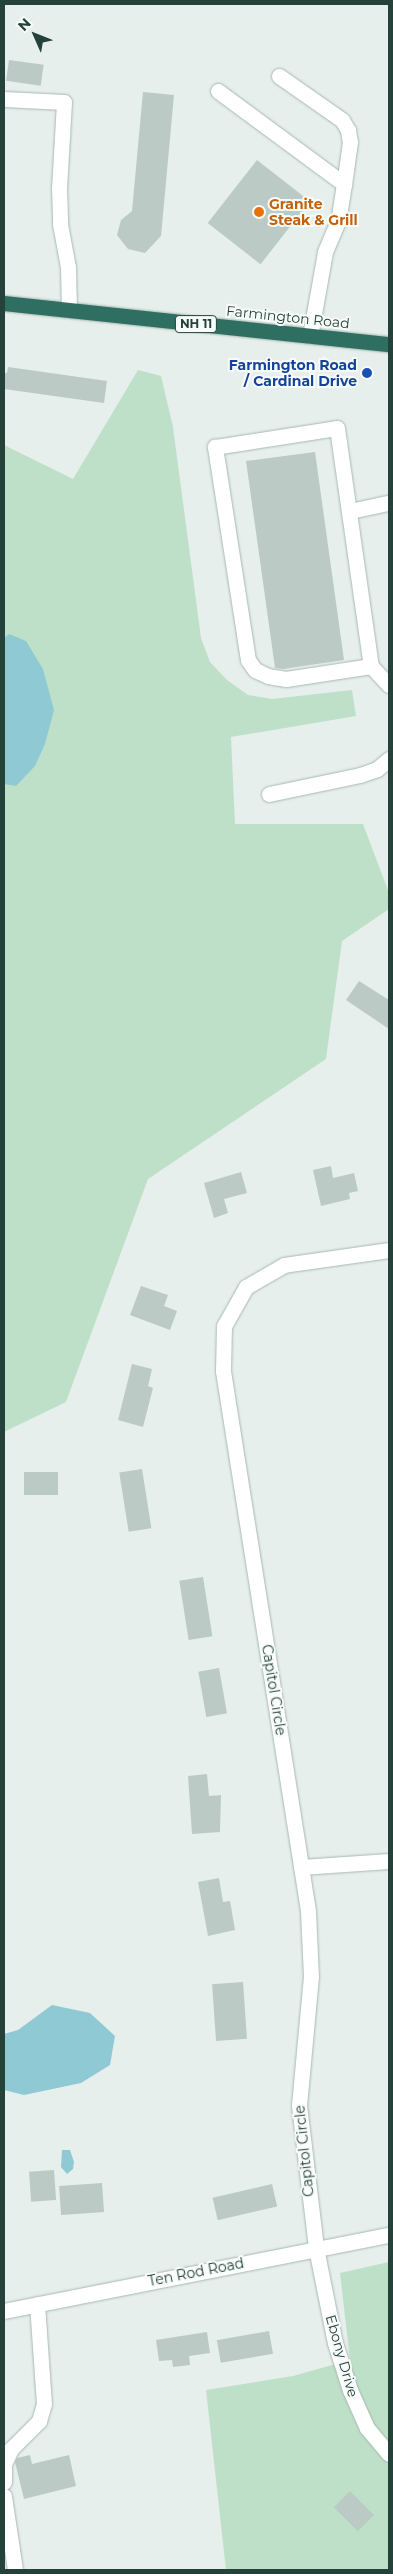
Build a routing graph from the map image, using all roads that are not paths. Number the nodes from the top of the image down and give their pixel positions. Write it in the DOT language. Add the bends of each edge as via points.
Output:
graph roads {
  1 [pos="279,76"];
  2 [pos="218,91"];
  3 [pos="4,99"];
  4 [pos="344,184"];
  5 [pos="4,302"];
  6 [pos="69,310"];
  7 [pos="310,336"];
  8 [pos="389,344"];
  9 [pos="389,503"];
  10 [pos="350,511"];
  11 [pos="371,666"];
  12 [pos="389,685"];
  13 [pos="389,758"];
  14 [pos="269,794"];
  15 [pos="389,1250"];
  16 [pos="389,1861"];
  17 [pos="301,1868"];
  18 [pos="389,2235"];
  19 [pos="316,2248"];
  20 [pos="37,2304"];
  21 [pos="4,2311"];
  22 [pos="389,2454"];
  23 [pos="4,2482"];
  24 [pos="4,2496"];
  25 [pos="15,2570"];
  1 -- 4 [label="street" via="342,120 350,142"];
  2 -- 4 [label="street"];
  3 -- 6 [label="street" via="64,102 59,188 60,224 68,267"];
  4 -- 7 [label="street" via="338,221 325,252"];
  5 -- 6 [label="highway, Farmington Road / NH 11"];
  6 -- 7 [label="highway, Farmington Road / NH 11"];
  7 -- 8 [label="highway, Farmington Road / NH 11"];
  9 -- 10 [label="street"];
  10 -- 11 [label="street"];
  10 -- 11 [label="street" via="337,428 215,447 248,660 255,670 286,679"];
  11 -- 12 [label="street"];
  13 -- 14 [label="street" via="377,769 360,776"];
  15 -- 17 [label="street, Capitol Circle" via="284,1265 246,1287 224,1326 223,1371"];
  16 -- 17 [label="street"];
  17 -- 19 [label="street, Capitol Circle" via="308,1912 311,1976 299,2104"];
  18 -- 19 [label="street, Ten Rod Road"];
  19 -- 20 [label="street, Ten Rod Road"];
  19 -- 22 [label="street, Ebony Drive" via="335,2343 350,2390 367,2428"];
  20 -- 21 [label="street, Ten Rod Road"];
  20 -- 23 [label="street" via="44,2404 39,2421 11,2449 4,2464"];
  24 -- 25 [label="street"];
}
